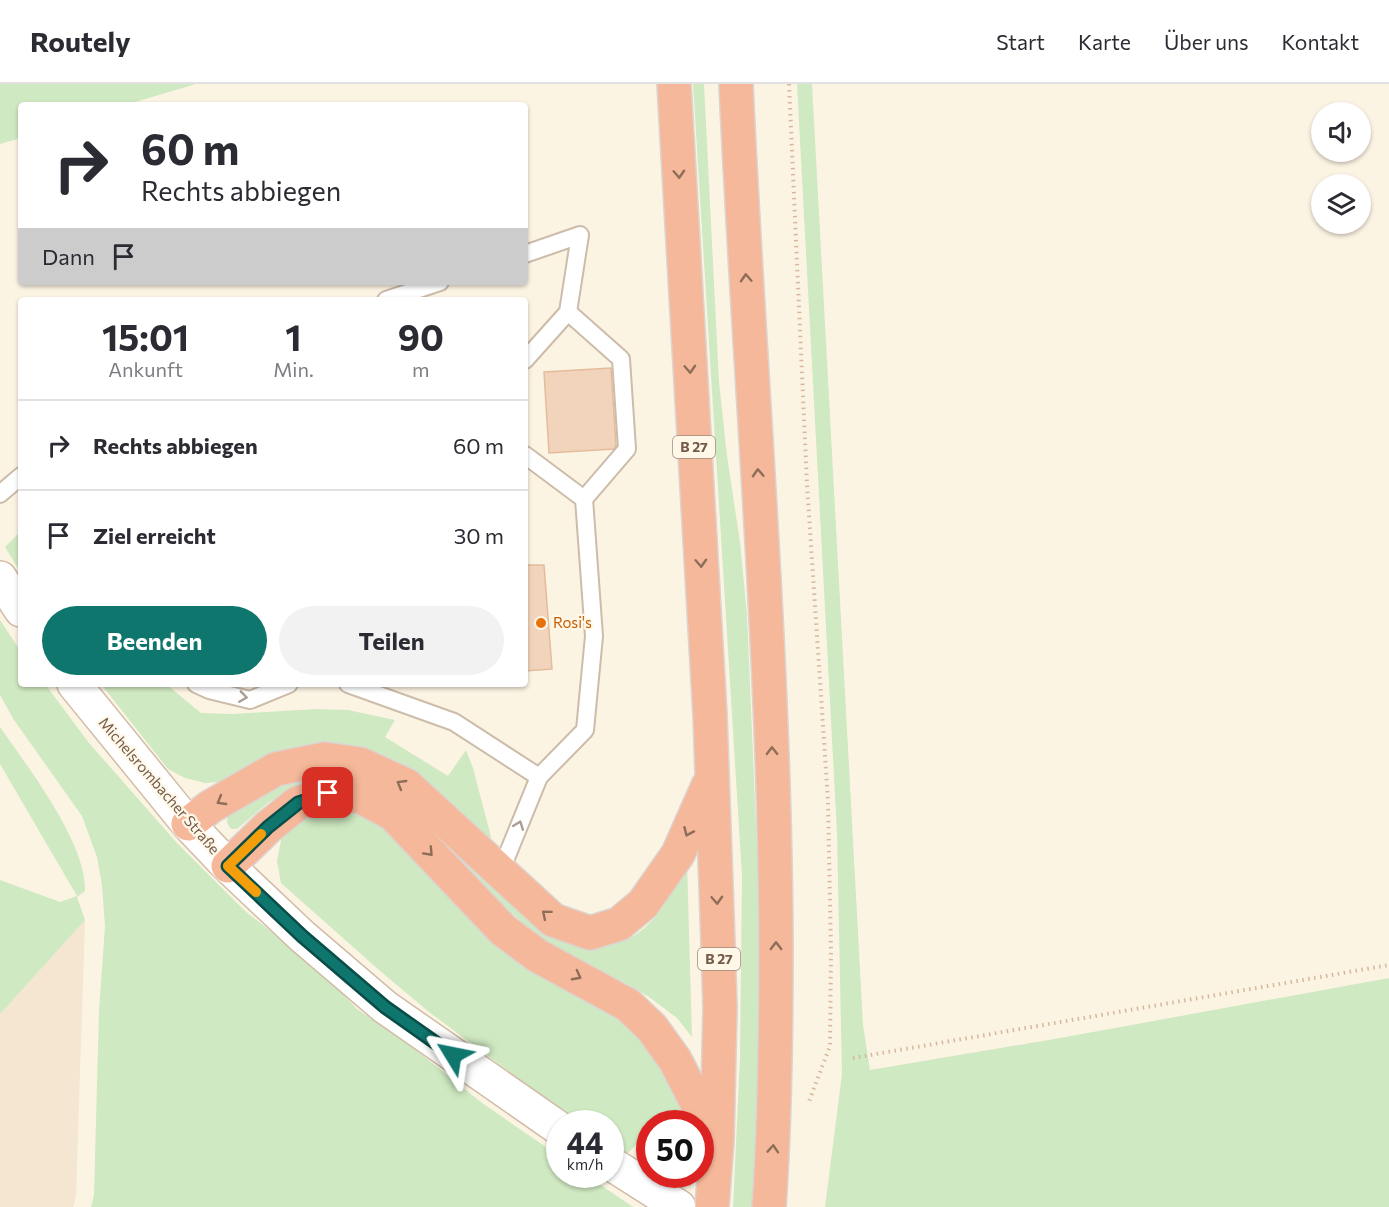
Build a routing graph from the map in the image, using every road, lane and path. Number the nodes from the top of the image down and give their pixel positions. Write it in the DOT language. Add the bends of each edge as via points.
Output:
graph roads {
  1 [pos="660,84"];
  2 [pos="736,84"];
  3 [pos="789,84"];
  4 [pos="675,100"];
  5 [pos="528,253"];
  6 [pos="431,285"];
  7 [pos="395,297"];
  8 [pos="568,312"];
  9 [pos="528,357"];
  10 [pos="528,457"];
  11 [pos="18,479"];
  12 [pos="0,494"];
  13 [pos="584,499"];
  14 [pos="0,578"];
  15 [pos="18,605"];
  16 [pos="76,687"];
  17 [pos="202,687"];
  18 [pos="282,687"];
  19 [pos="356,687"];
  20 [pos="539,777"];
  21 [pos="711,779"];
  22 [pos="188,824"];
  23 [pos="228,866"];
  24 [pos="502,874"];
  25 [pos="1389,965"];
  26 [pos="853,1058"];
  27 [pos="805,1114"];
  28 [pos="546,1119"];
  29 [pos="717,1140"];
  30 [pos="624,1172"];
  31 [pos="667,1199"];
  32 [pos="712,1207"];
  33 [pos="769,1207"];
  1 -- 4 [label="highway"];
  33 -- 2 [label="highway, one-way" via="776,1004 771,705"];
  3 -- 27 [label="path" via="807,485 828,801 831,952 830,1046"];
  4 -- 21 [label="highway, B 27, one-way"];
  5 -- 8 [label="lane" via="580,235"];
  6 -- 7 [label="lane"];
  8 -- 9 [label="lane"];
  8 -- 13 [label="lane" via="621,359 627,449"];
  10 -- 13 [label="lane"];
  11 -- 12 [label="lane"];
  13 -- 20 [label="lane" via="594,636 585,730"];
  14 -- 15 [label="main road"];
  16 -- 22 [label="main road, Michelsrombacher Straße"];
  17 -- 18 [label="lane, one-way" via="250,700"];
  19 -- 20 [label="lane" via="454,722"];
  24 -- 20 [label="lane, one-way"];
  21 -- 24 [label="highway, one-way" via="678,854 643,904 619,924 590,933 553,920"];
  21 -- 29 [label="highway, B 27, one-way" via="720,1008"];
  22 -- 23 [label="main road, Michelsrombacher Straße"];
  24 -- 22 [label="highway, one-way" via="406,785 360,764 325,759 276,769"];
  23 -- 28 [label="main road, Michelsrombacher Straße" via="385,1007"];
  23 -- 29 [label="highway, one-way" via="298,803 328,793 361,797 393,814 503,930 538,956 628,1005 652,1028 675,1060"];
  25 -- 26 [label="path"];
  29 -- 32 [label="highway, B 27"];
  30 -- 31 [label="main road"];
}
